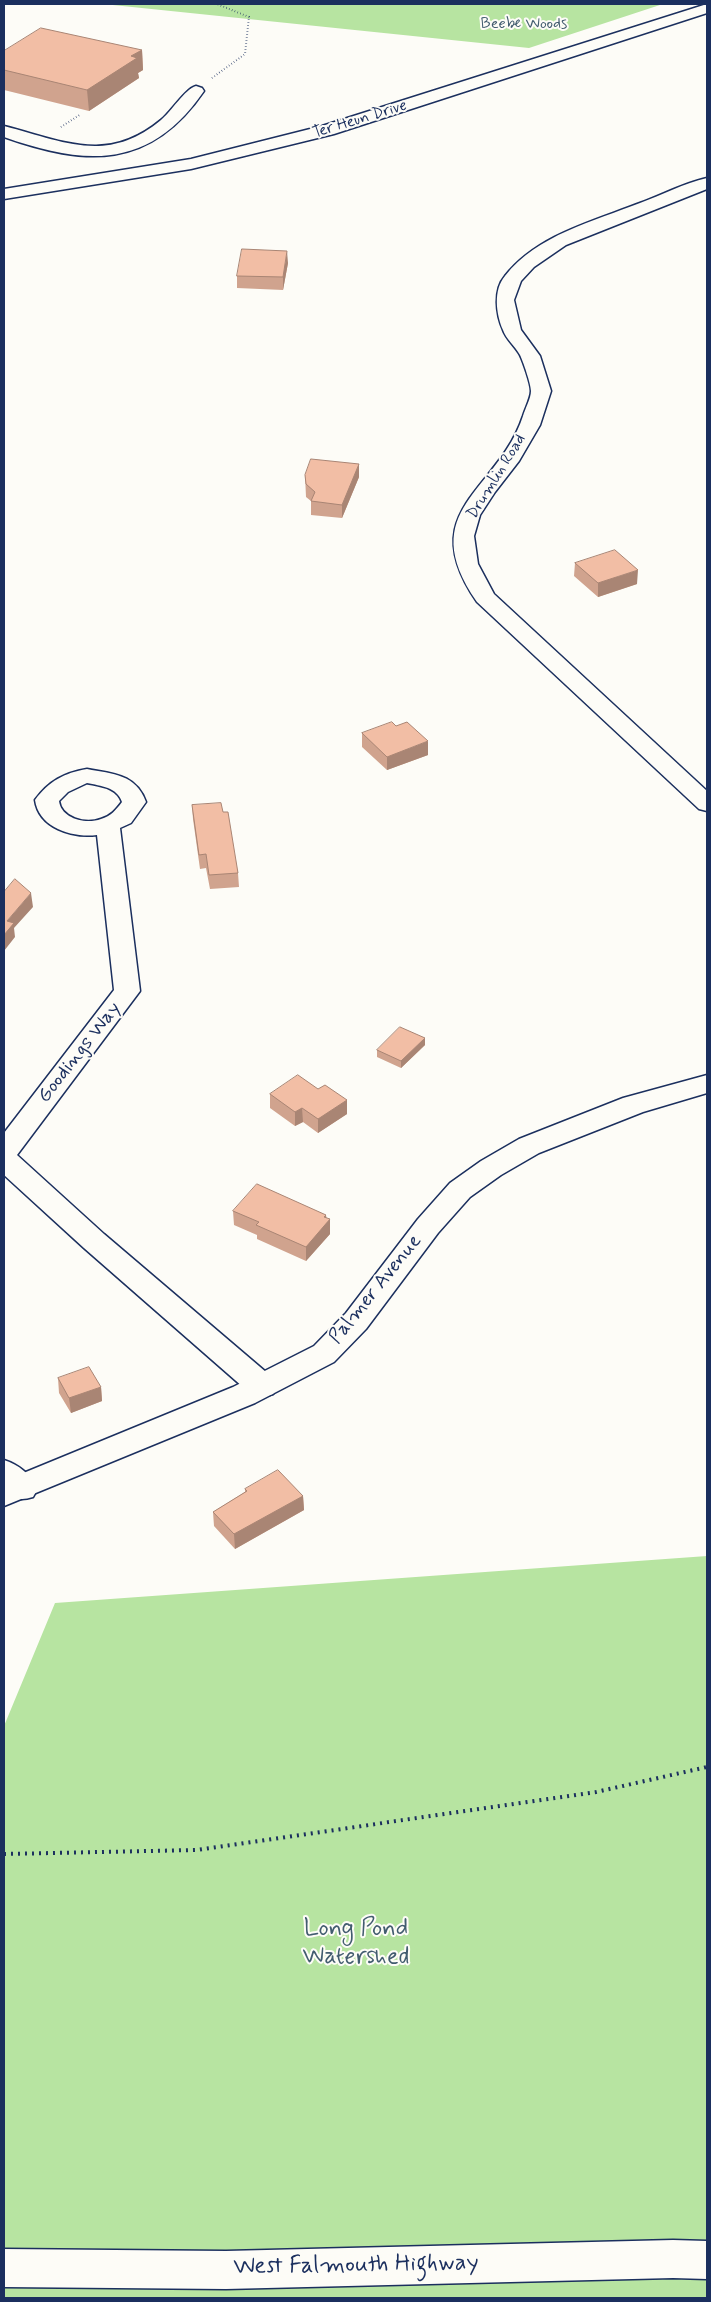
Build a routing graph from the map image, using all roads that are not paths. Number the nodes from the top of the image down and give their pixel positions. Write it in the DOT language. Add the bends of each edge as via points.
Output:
graph roads {
  1 [pos="707,8"];
  2 [pos="196,90"];
  3 [pos="4,131"];
  4 [pos="109,151"];
  5 [pos="126,173"];
  6 [pos="707,183"];
  7 [pos="4,194"];
  8 [pos="707,804"];
  9 [pos="108,826"];
  10 [pos="707,1084"];
  11 [pos="4,1152"];
  12 [pos="4,1159"];
  13 [pos="262,1386"];
  14 [pos="10,1485"];
  15 [pos="707,2260"];
  16 [pos="4,2268"];
  1 -- 5 [label="main road, Ter Heun Drive" via="328,130 191,164"];
  2 -- 4 [label="main road" via="181,112 155,133"];
  3 -- 4 [label="main road" via="61,146"];
  4 -- 5 [label="main road"];
  5 -- 7 [label="main road, Ter Heun Drive"];
  6 -- 8 [label="main road, Drumlin Road" via="560,241 528,263 512,279 505,300 512,330 530,356 541,391 530,425 470,515 464,536 467,564 485,597"];
  9 -- 11 [label="main road, Goodings Way" via="128,991"];
  10 -- 13 [label="main road, Palmer Avenue" via="634,1105 538,1143 483,1174 460,1190 434,1219 356,1321 324,1354"];
  12 -- 13 [label="main road"];
  13 -- 14 [label="main road, Palmer Avenue"];
  15 -- 16 [label="main road, West Falmouth Highway" via="226,2270"];
}
